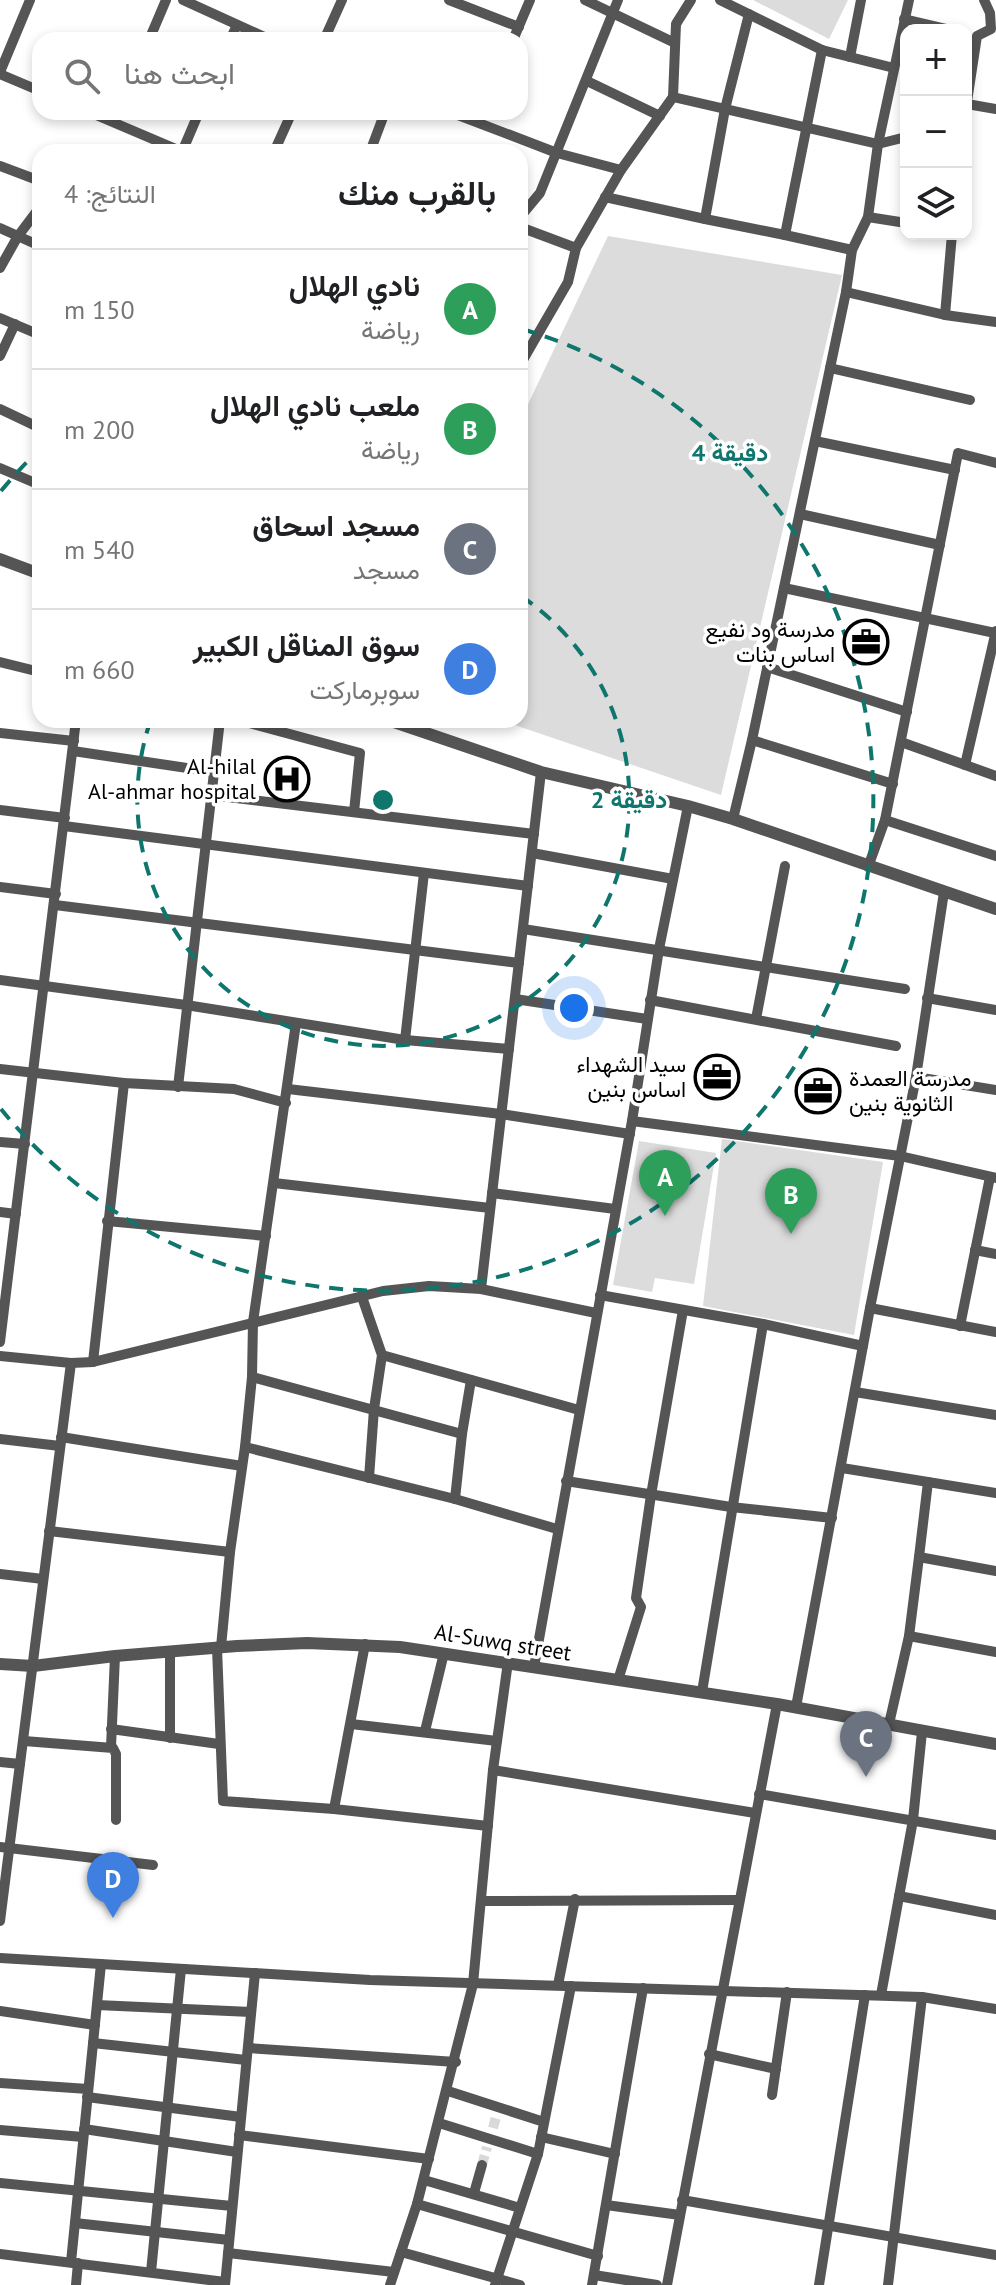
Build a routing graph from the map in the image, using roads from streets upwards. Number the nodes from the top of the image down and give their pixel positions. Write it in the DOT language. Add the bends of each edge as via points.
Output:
graph roads {
  1 [pos="30,0"];
  2 [pos="166,0"];
  3 [pos="183,0"];
  4 [pos="342,0"];
  5 [pos="449,0"];
  6 [pos="530,0"];
  7 [pos="585,0"];
  8 [pos="618,0"];
  9 [pos="691,0"];
  10 [pos="720,0"];
  11 [pos="861,0"];
  12 [pos="909,0"];
  13 [pos="984,0"];
  14 [pos="613,12"];
  15 [pos="749,14"];
  16 [pos="904,19"];
  17 [pos="925,24"];
  18 [pos="237,25"];
  19 [pos="519,27"];
  20 [pos="994,29"];
  21 [pos="152,32"];
  22 [pos="234,32"];
  23 [pos="253,32"];
  24 [pos="328,32"];
  25 [pos="517,32"];
  26 [pos="972,35"];
  27 [pos="675,43"];
  28 [pos="822,50"];
  29 [pos="850,57"];
  30 [pos="894,68"];
  31 [pos="0,73"];
  32 [pos="587,81"];
  33 [pos="32,87"];
  34 [pos="673,97"];
  35 [pos="972,107"];
  36 [pos="725,109"];
  37 [pos="996,109"];
  38 [pos="660,116"];
  39 [pos="120,120"];
  40 [pos="196,120"];
  41 [pos="288,120"];
  42 [pos="382,120"];
  43 [pos="485,120"];
  44 [pos="807,128"];
  45 [pos="900,138"];
  46 [pos="166,144"];
  47 [pos="185,144"];
  48 [pos="278,144"];
  49 [pos="373,144"];
  50 [pos="878,144"];
  51 [pos="557,153"];
  52 [pos="0,166"];
  53 [pos="621,170"];
  54 [pos="32,178"];
  55 [pos="605,197"];
  56 [pos="528,207"];
  57 [pos="868,217"];
  58 [pos="32,218"];
  59 [pos="705,219"];
  60 [pos="900,222"];
  61 [pos="0,228"];
  62 [pos="528,230"];
  63 [pos="785,235"];
  64 [pos="18,236"];
  65 [pos="951,240"];
  66 [pos="32,242"];
  67 [pos="576,248"];
  68 [pos="852,250"];
  69 [pos="0,268"];
  70 [pos="846,292"];
  71 [pos="945,315"];
  72 [pos="0,318"];
  73 [pos="996,322"];
  74 [pos="15,324"];
  75 [pos="32,331"];
  76 [pos="528,351"];
  77 [pos="0,356"];
  78 [pos="830,368"];
  79 [pos="970,400"];
  80 [pos="0,409"];
  81 [pos="32,424"];
  82 [pos="815,441"];
  83 [pos="996,463"];
  84 [pos="0,468"];
  85 [pos="955,470"];
  86 [pos="32,479"];
  87 [pos="800,514"];
  88 [pos="940,545"];
  89 [pos="0,559"];
  90 [pos="32,571"];
  91 [pos="784,588"];
  92 [pos="925,618"];
  93 [pos="996,632"];
  94 [pos="0,662"];
  95 [pos="767,667"];
  96 [pos="32,670"];
  97 [pos="907,712"];
  98 [pos="75,728"];
  99 [pos="219,728"];
  100 [pos="268,728"];
  101 [pos="412,728"];
  102 [pos="0,733"];
  103 [pos="752,740"];
  104 [pos="901,742"];
  105 [pos="73,746"];
  106 [pos="965,765"];
  107 [pos="214,772"];
  108 [pos="541,772"];
  109 [pos="996,776"];
  110 [pos="893,784"];
  111 [pos="211,795"];
  112 [pos="688,806"];
  113 [pos="0,810"];
  114 [pos="354,812"];
  115 [pos="733,819"];
  116 [pos="885,820"];
  117 [pos="64,822"];
  118 [pos="534,834"];
  119 [pos="205,842"];
  120 [pos="532,853"];
  121 [pos="996,856"];
  122 [pos="785,866"];
  123 [pos="868,867"];
  124 [pos="424,873"];
  125 [pos="673,879"];
  126 [pos="528,886"];
  127 [pos="0,887"];
  128 [pos="944,892"];
  129 [pos="55,900"];
  130 [pos="996,909"];
  131 [pos="195,921"];
  132 [pos="523,929"];
  133 [pos="659,949"];
  134 [pos="416,951"];
  135 [pos="519,963"];
  136 [pos="767,966"];
  137 [pos="0,980"];
  138 [pos="45,986"];
  139 [pos="905,989"];
  140 [pos="927,998"];
  141 [pos="515,999"];
  142 [pos="650,1000"];
  143 [pos="186,1005"];
  144 [pos="996,1010"];
  145 [pos="647,1019"];
  146 [pos="756,1019"];
  147 [pos="296,1023"];
  148 [pos="405,1040"];
  149 [pos="896,1046"];
  150 [pos="509,1049"];
  151 [pos="0,1069"];
  152 [pos="34,1073"];
  153 [pos="916,1077"];
  154 [pos="124,1083"];
  155 [pos="178,1087"];
  156 [pos="288,1089"];
  157 [pos="996,1090"];
  158 [pos="286,1103"];
  159 [pos="501,1114"];
  160 [pos="632,1121"];
  161 [pos="630,1134"];
  162 [pos="0,1142"];
  163 [pos="25,1144"];
  164 [pos="900,1156"];
  165 [pos="993,1178"];
  166 [pos="274,1183"];
  167 [pos="492,1193"];
  168 [pos="490,1208"];
  169 [pos="615,1209"];
  170 [pos="0,1212"];
  171 [pos="16,1214"];
  172 [pos="107,1221"];
  173 [pos="266,1236"];
  174 [pos="975,1250"];
  175 [pos="996,1254"];
  176 [pos="481,1289"];
  177 [pos="600,1295"];
  178 [pos="362,1297"];
  179 [pos="870,1308"];
  180 [pos="683,1310"];
  181 [pos="596,1313"];
  182 [pos="253,1322"];
  183 [pos="763,1324"];
  184 [pos="960,1326"];
  185 [pos="996,1332"];
  186 [pos="0,1342"];
  187 [pos="863,1346"];
  188 [pos="382,1355"];
  189 [pos="0,1356"];
  190 [pos="93,1362"];
  191 [pos="71,1363"];
  192 [pos="252,1377"];
  193 [pos="471,1380"];
  194 [pos="855,1392"];
  195 [pos="374,1409"];
  196 [pos="579,1410"];
  197 [pos="996,1415"];
  198 [pos="462,1434"];
  199 [pos="0,1439"];
  200 [pos="61,1442"];
  201 [pos="245,1447"];
  202 [pos="242,1466"];
  203 [pos="842,1468"];
  204 [pos="369,1478"];
  205 [pos="566,1481"];
  206 [pos="928,1482"];
  207 [pos="996,1493"];
  208 [pos="651,1495"];
  209 [pos="455,1499"];
  210 [pos="731,1507"];
  211 [pos="832,1518"];
  212 [pos="557,1529"];
  213 [pos="49,1531"];
  214 [pos="230,1552"];
  215 [pos="919,1557"];
  216 [pos="996,1571"];
  217 [pos="0,1574"];
  218 [pos="43,1579"];
  219 [pos="909,1636"];
  220 [pos="365,1644"];
  221 [pos="219,1648"];
  222 [pos="170,1651"];
  223 [pos="996,1652"];
  224 [pos="444,1653"];
  225 [pos="115,1656"];
  226 [pos="508,1662"];
  227 [pos="0,1664"];
  228 [pos="33,1666"];
  229 [pos="534,1667"];
  230 [pos="618,1680"];
  231 [pos="702,1692"];
  232 [pos="777,1704"];
  233 [pos="796,1707"];
  234 [pos="351,1724"];
  235 [pos="889,1724"];
  236 [pos="111,1729"];
  237 [pos="425,1731"];
  238 [pos="922,1732"];
  239 [pos="170,1738"];
  240 [pos="24,1741"];
  241 [pos="497,1741"];
  242 [pos="219,1744"];
  243 [pos="996,1744"];
  244 [pos="111,1747"];
  245 [pos="0,1762"];
  246 [pos="20,1764"];
  247 [pos="493,1770"];
  248 [pos="759,1794"];
  249 [pos="334,1809"];
  250 [pos="755,1813"];
  251 [pos="116,1820"];
  252 [pos="913,1820"];
  253 [pos="488,1826"];
  254 [pos="996,1835"];
  255 [pos="5,1848"];
  256 [pos="153,1865"];
  257 [pos="899,1896"];
  258 [pos="575,1899"];
  259 [pos="739,1900"];
  260 [pos="482,1901"];
  261 [pos="996,1915"];
  262 [pos="0,1921"];
  263 [pos="0,1958"];
  264 [pos="101,1964"];
  265 [pos="181,1969"];
  266 [pos="255,1973"];
  267 [pos="473,1984"];
  268 [pos="558,1985"];
  269 [pos="571,1986"];
  270 [pos="643,1988"];
  271 [pos="721,1990"];
  272 [pos="787,1992"];
  273 [pos="865,1995"];
  274 [pos="881,1995"];
  275 [pos="922,1997"];
  276 [pos="97,2005"];
  277 [pos="996,2009"];
  278 [pos="177,2010"];
  279 [pos="0,2011"];
  280 [pos="251,2012"];
  281 [pos="95,2025"];
  282 [pos="93,2043"];
  283 [pos="248,2048"];
  284 [pos="173,2052"];
  285 [pos="709,2054"];
  286 [pos="246,2060"];
  287 [pos="456,2062"];
  288 [pos="776,2069"];
  289 [pos="0,2083"];
  290 [pos="448,2091"];
  291 [pos="88,2093"];
  292 [pos="772,2095"];
  293 [pos="167,2108"];
  294 [pos="241,2117"];
  295 [pos="544,2122"];
  296 [pos="439,2123"];
  297 [pos="493,2128"];
  298 [pos="0,2130"];
  299 [pos="83,2133"];
  300 [pos="239,2135"];
  301 [pos="541,2137"];
  302 [pos="164,2141"];
  303 [pos="237,2152"];
  304 [pos="538,2154"];
  305 [pos="615,2154"];
  306 [pos="429,2159"];
  307 [pos="482,2165"];
  308 [pos="424,2180"];
  309 [pos="0,2183"];
  310 [pos="79,2189"];
  311 [pos="474,2193"];
  312 [pos="158,2198"];
  313 [pos="682,2200"];
  314 [pos="417,2204"];
  315 [pos="606,2205"];
  316 [pos="232,2206"];
  317 [pos="520,2208"];
  318 [pos="680,2215"];
  319 [pos="75,2223"];
  320 [pos="828,2226"];
  321 [pos="155,2232"];
  322 [pos="513,2233"];
  323 [pos="894,2238"];
  324 [pos="229,2240"];
  325 [pos="401,2252"];
  326 [pos="228,2253"];
  327 [pos="0,2254"];
  328 [pos="996,2255"];
  329 [pos="598,2256"];
  330 [pos="74,2263"];
  331 [pos="394,2272"];
  332 [pos="156,2277"];
  333 [pos="593,2280"];
  334 [pos="496,2282"];
  335 [pos="225,2283"];
  336 [pos="76,2285"];
  337 [pos="390,2285"];
  338 [pos="520,2285"];
  339 [pos="657,2285"];
  340 [pos="667,2285"];
  341 [pos="819,2285"];
  342 [pos="888,2285"];
  1 -- 31 [label="street"];
  2 -- 21 [label="street"];
  3 -- 18 [label="street"];
  4 -- 24 [label="street"];
  5 -- 19 [label="street"];
  6 -- 19 [label="street"];
  7 -- 14 [label="street"];
  8 -- 14 [label="street"];
  9 -- 27 [label="street" via="676,24"];
  10 -- 15 [label="street"];
  11 -- 29 [label="street"];
  12 -- 16 [label="street"];
  13 -- 20 [label="street"];
  14 -- 27 [label="street"];
  14 -- 32 [label="street"];
  15 -- 28 [label="street"];
  15 -- 36 [label="street"];
  16 -- 17 [label="street"];
  16 -- 30 [label="street"];
  18 -- 22 [label="street"];
  18 -- 23 [label="street"];
  19 -- 25 [label="street"];
  20 -- 26 [label="street"];
  27 -- 34 [label="street"];
  28 -- 29 [label="street"];
  28 -- 44 [label="street"];
  29 -- 30 [label="street"];
  30 -- 50 [label="street"];
  31 -- 33 [label="street"];
  32 -- 38 [label="street"];
  32 -- 51 [label="street"];
  34 -- 36 [label="street"];
  34 -- 38 [label="street"];
  35 -- 37 [label="street"];
  36 -- 44 [label="street"];
  36 -- 59 [label="street"];
  38 -- 53 [label="street"];
  39 -- 46 [label="street"];
  40 -- 47 [label="street"];
  41 -- 48 [label="street"];
  42 -- 49 [label="street"];
  43 -- 51 [label="street"];
  44 -- 50 [label="street"];
  44 -- 63 [label="street"];
  45 -- 50 [label="street"];
  50 -- 57 [label="street"];
  51 -- 53 [label="street"];
  51 -- 56 [label="street"];
  52 -- 54 [label="street"];
  53 -- 55 [label="street"];
  55 -- 59 [label="street"];
  55 -- 67 [label="street"];
  57 -- 60 [label="street"];
  57 -- 68 [label="street"];
  58 -- 64 [label="street"];
  59 -- 63 [label="street"];
  61 -- 64 [label="street"];
  62 -- 67 [label="street"];
  63 -- 68 [label="street"];
  64 -- 66 [label="street"];
  64 -- 69 [label="street"];
  65 -- 71 [label="street"];
  67 -- 76 [label="street" via="568,282"];
  68 -- 70 [label="street"];
  70 -- 71 [label="street"];
  70 -- 78 [label="street"];
  71 -- 73 [label="street"];
  72 -- 74 [label="street"];
  74 -- 75 [label="street"];
  74 -- 77 [label="street"];
  78 -- 79 [label="street"];
  78 -- 82 [label="street"];
  80 -- 81 [label="street"];
  82 -- 85 [label="street"];
  82 -- 87 [label="street"];
  83 -- 85 [label="street" via="958,453"];
  84 -- 86 [label="street"];
  85 -- 88 [label="street"];
  87 -- 88 [label="street"];
  87 -- 91 [label="street"];
  88 -- 92 [label="street"];
  89 -- 90 [label="street"];
  91 -- 92 [label="street"];
  91 -- 95 [label="street"];
  92 -- 93 [label="street"];
  92 -- 97 [label="street"];
  93 -- 106 [label="street"];
  94 -- 96 [label="street"];
  95 -- 97 [label="street"];
  95 -- 103 [label="street"];
  97 -- 104 [label="street"];
  98 -- 105 [label="street"];
  99 -- 107 [label="street"];
  100 -- 114 [label="street" via="360,753"];
  101 -- 108 [label="street"];
  102 -- 105 [label="street"];
  103 -- 110 [label="street"];
  103 -- 115 [label="street"];
  104 -- 106 [label="street"];
  104 -- 110 [label="street"];
  105 -- 107 [label="street"];
  105 -- 117 [label="street"];
  106 -- 109 [label="street"];
  107 -- 111 [label="street"];
  108 -- 112 [label="street"];
  108 -- 118 [label="street"];
  110 -- 116 [label="street"];
  111 -- 114 [label="street"];
  111 -- 119 [label="street"];
  112 -- 115 [label="street"];
  112 -- 125 [label="street"];
  113 -- 117 [label="street"];
  114 -- 118 [label="street"];
  115 -- 123 [label="street"];
  116 -- 121 [label="street"];
  116 -- 123 [label="street"];
  117 -- 119 [label="street"];
  117 -- 129 [label="street"];
  118 -- 120 [label="street"];
  119 -- 124 [label="street"];
  119 -- 131 [label="street"];
  120 -- 125 [label="street"];
  120 -- 126 [label="street"];
  122 -- 136 [label="street"];
  123 -- 128 [label="street"];
  124 -- 126 [label="street"];
  124 -- 134 [label="street"];
  125 -- 133 [label="street"];
  126 -- 132 [label="street"];
  127 -- 129 [label="street"];
  128 -- 130 [label="street"];
  128 -- 140 [label="street"];
  129 -- 131 [label="street"];
  129 -- 138 [label="street"];
  131 -- 134 [label="street"];
  131 -- 143 [label="street"];
  132 -- 133 [label="street"];
  132 -- 135 [label="street"];
  133 -- 136 [label="street"];
  133 -- 142 [label="street"];
  134 -- 135 [label="street"];
  134 -- 148 [label="street"];
  135 -- 141 [label="street"];
  136 -- 139 [label="street"];
  136 -- 146 [label="street"];
  137 -- 138 [label="street"];
  138 -- 143 [label="street"];
  138 -- 152 [label="street"];
  140 -- 144 [label="street"];
  140 -- 153 [label="street"];
  141 -- 145 [label="street"];
  141 -- 150 [label="street"];
  142 -- 145 [label="street"];
  142 -- 146 [label="street"];
  143 -- 147 [label="street"];
  143 -- 155 [label="street"];
  145 -- 160 [label="street"];
  146 -- 149 [label="street"];
  147 -- 148 [label="street"];
  147 -- 156 [label="street"];
  148 -- 150 [label="street"];
  150 -- 159 [label="street"];
  151 -- 152 [label="street"];
  152 -- 154 [label="street"];
  152 -- 163 [label="street"];
  153 -- 157 [label="street"];
  153 -- 164 [label="street"];
  154 -- 155 [label="street"];
  154 -- 172 [label="street"];
  155 -- 158 [label="street" via="234,1089"];
  156 -- 158 [label="street"];
  156 -- 159 [label="street"];
  158 -- 166 [label="street"];
  159 -- 161 [label="street"];
  159 -- 167 [label="street"];
  160 -- 161 [label="street"];
  160 -- 164 [label="street"];
  161 -- 169 [label="street"];
  162 -- 163 [label="street"];
  163 -- 171 [label="street"];
  164 -- 165 [label="street"];
  164 -- 179 [label="street"];
  165 -- 174 [label="street"];
  166 -- 168 [label="street"];
  166 -- 173 [label="street"];
  167 -- 168 [label="street"];
  167 -- 169 [label="street"];
  168 -- 176 [label="street"];
  169 -- 177 [label="street"];
  170 -- 171 [label="street"];
  171 -- 186 [label="street"];
  172 -- 173 [label="street"];
  172 -- 190 [label="street"];
  173 -- 182 [label="street"];
  174 -- 175 [label="street"];
  174 -- 184 [label="street"];
  176 -- 178 [label="street" via="429,1286"];
  176 -- 181 [label="street"];
  177 -- 180 [label="street"];
  177 -- 181 [label="street"];
  178 -- 182 [label="street"];
  178 -- 188 [label="street"];
  179 -- 184 [label="street"];
  179 -- 187 [label="street"];
  180 -- 183 [label="street"];
  180 -- 208 [label="street"];
  181 -- 196 [label="street"];
  182 -- 190 [label="street"];
  182 -- 192 [label="street"];
  183 -- 187 [label="street"];
  183 -- 210 [label="street"];
  184 -- 185 [label="street"];
  187 -- 194 [label="street"];
  188 -- 193 [label="street"];
  188 -- 195 [label="street"];
  189 -- 191 [label="street"];
  190 -- 191 [label="street"];
  191 -- 200 [label="street"];
  192 -- 195 [label="street"];
  192 -- 201 [label="street"];
  193 -- 196 [label="street"];
  193 -- 198 [label="street"];
  194 -- 197 [label="street"];
  194 -- 203 [label="street"];
  195 -- 198 [label="street"];
  195 -- 204 [label="street"];
  196 -- 205 [label="street"];
  198 -- 209 [label="street"];
  199 -- 200 [label="street"];
  200 -- 202 [label="street"];
  200 -- 213 [label="street"];
  201 -- 202 [label="street"];
  201 -- 204 [label="street"];
  202 -- 214 [label="street"];
  203 -- 206 [label="street"];
  203 -- 211 [label="street"];
  204 -- 209 [label="street"];
  205 -- 208 [label="street"];
  205 -- 212 [label="street"];
  206 -- 207 [label="street"];
  206 -- 215 [label="street"];
  208 -- 210 [label="street"];
  208 -- 230 [label="street" via="636,1598 641,1607"];
  209 -- 212 [label="street"];
  210 -- 211 [label="street"];
  210 -- 231 [label="street"];
  211 -- 233 [label="street"];
  212 -- 229 [label="street"];
  213 -- 214 [label="street"];
  213 -- 218 [label="street"];
  214 -- 221 [label="street"];
  215 -- 216 [label="street"];
  215 -- 219 [label="street"];
  217 -- 218 [label="street"];
  218 -- 228 [label="street"];
  219 -- 223 [label="street"];
  219 -- 235 [label="street"];
  220 -- 221 [label="street, Al-Suwq street"];
  220 -- 224 [label="street, Al-Suwq street"];
  220 -- 234 [label="street"];
  221 -- 222 [label="street, Al-Suwq street"];
  221 -- 242 [label="street"];
  222 -- 225 [label="street, Al-Suwq street"];
  222 -- 239 [label="street"];
  224 -- 226 [label="street, Al-Suwq street"];
  224 -- 237 [label="street"];
  225 -- 228 [label="street, Al-Suwq street"];
  225 -- 236 [label="street"];
  226 -- 229 [label="street, Al-Suwq street"];
  226 -- 241 [label="street"];
  227 -- 228 [label="street, Al-Suwq street"];
  228 -- 240 [label="street"];
  229 -- 230 [label="street, Al-Suwq street"];
  230 -- 231 [label="street, Al-Suwq street"];
  231 -- 232 [label="street, Al-Suwq street"];
  232 -- 233 [label="street, Al-Suwq street"];
  232 -- 248 [label="street"];
  233 -- 235 [label="street, Al-Suwq street"];
  234 -- 237 [label="street"];
  234 -- 249 [label="street"];
  235 -- 238 [label="street, Al-Suwq street"];
  236 -- 239 [label="street"];
  236 -- 244 [label="street"];
  237 -- 241 [label="street"];
  238 -- 243 [label="street, Al-Suwq street"];
  238 -- 252 [label="street"];
  239 -- 242 [label="street"];
  240 -- 244 [label="street"];
  240 -- 246 [label="street"];
  241 -- 247 [label="street"];
  242 -- 249 [label="street" via="223,1801"];
  244 -- 251 [label="street" via="116,1754"];
  245 -- 246 [label="street"];
  246 -- 255 [label="street"];
  247 -- 250 [label="street"];
  247 -- 253 [label="street"];
  248 -- 250 [label="street"];
  248 -- 252 [label="street"];
  249 -- 253 [label="street"];
  250 -- 259 [label="street"];
  252 -- 254 [label="street"];
  252 -- 257 [label="street"];
  253 -- 260 [label="street"];
  255 -- 256 [label="street"];
  255 -- 262 [label="street"];
  257 -- 261 [label="street"];
  257 -- 274 [label="street"];
  258 -- 259 [label="street"];
  258 -- 260 [label="street"];
  258 -- 268 [label="street"];
  259 -- 271 [label="street"];
  260 -- 267 [label="street"];
  263 -- 264 [label="street"];
  264 -- 265 [label="street"];
  264 -- 276 [label="street"];
  265 -- 266 [label="street"];
  265 -- 278 [label="street"];
  266 -- 267 [label="street"];
  266 -- 280 [label="street"];
  267 -- 268 [label="street"];
  267 -- 287 [label="street"];
  268 -- 269 [label="street"];
  269 -- 270 [label="street"];
  269 -- 295 [label="street"];
  270 -- 271 [label="street"];
  270 -- 305 [label="street"];
  271 -- 272 [label="street"];
  271 -- 285 [label="street"];
  272 -- 273 [label="street"];
  272 -- 288 [label="street"];
  273 -- 274 [label="street"];
  273 -- 320 [label="street"];
  274 -- 275 [label="street"];
  275 -- 277 [label="street"];
  275 -- 323 [label="street"];
  276 -- 278 [label="street"];
  276 -- 281 [label="street"];
  278 -- 280 [label="street"];
  278 -- 284 [label="street"];
  279 -- 281 [label="street"];
  280 -- 283 [label="street"];
  281 -- 282 [label="street"];
  282 -- 284 [label="street"];
  282 -- 291 [label="street"];
  283 -- 286 [label="street"];
  283 -- 287 [label="street"];
  284 -- 286 [label="street"];
  284 -- 293 [label="street"];
  285 -- 288 [label="street"];
  285 -- 313 [label="street"];
  286 -- 294 [label="street"];
  287 -- 290 [label="street"];
  288 -- 292 [label="street"];
  289 -- 291 [label="street"];
  290 -- 296 [label="street"];
  290 -- 297 [label="street"];
  291 -- 293 [label="street"];
  291 -- 299 [label="street"];
  293 -- 294 [label="street"];
  293 -- 302 [label="street"];
  294 -- 300 [label="street"];
  295 -- 297 [label="street"];
  295 -- 301 [label="street"];
  296 -- 297 [label="street"];
  296 -- 306 [label="street"];
  297 -- 304 [label="street"];
  298 -- 299 [label="street"];
  299 -- 302 [label="street"];
  299 -- 310 [label="street"];
  300 -- 303 [label="street"];
  300 -- 306 [label="street"];
  301 -- 304 [label="street"];
  301 -- 305 [label="street"];
  302 -- 303 [label="street"];
  302 -- 312 [label="street"];
  303 -- 316 [label="street"];
  304 -- 317 [label="street"];
  305 -- 315 [label="street"];
  306 -- 308 [label="street"];
  307 -- 311 [label="street"];
  308 -- 311 [label="street"];
  308 -- 314 [label="street"];
  309 -- 310 [label="street"];
  310 -- 312 [label="street"];
  310 -- 319 [label="street"];
  311 -- 317 [label="street"];
  312 -- 316 [label="street"];
  312 -- 321 [label="street"];
  313 -- 318 [label="street"];
  313 -- 320 [label="street"];
  314 -- 322 [label="street"];
  314 -- 325 [label="street"];
  315 -- 318 [label="street"];
  315 -- 329 [label="street"];
  316 -- 324 [label="street"];
  317 -- 322 [label="street"];
  318 -- 340 [label="street"];
  319 -- 321 [label="street"];
  319 -- 330 [label="street"];
  320 -- 323 [label="street"];
  320 -- 341 [label="street"];
  321 -- 324 [label="street"];
  321 -- 332 [label="street"];
  322 -- 329 [label="street"];
  322 -- 334 [label="street"];
  323 -- 328 [label="street"];
  323 -- 342 [label="street"];
  324 -- 326 [label="street"];
  325 -- 331 [label="street"];
  325 -- 334 [label="street"];
  326 -- 331 [label="street"];
  326 -- 335 [label="street"];
  327 -- 330 [label="street"];
  329 -- 333 [label="street"];
  330 -- 332 [label="street"];
  330 -- 336 [label="street"];
  331 -- 337 [label="street"];
  332 -- 335 [label="street"];
  333 -- 339 [label="street"];
  334 -- 338 [label="street"];
}
